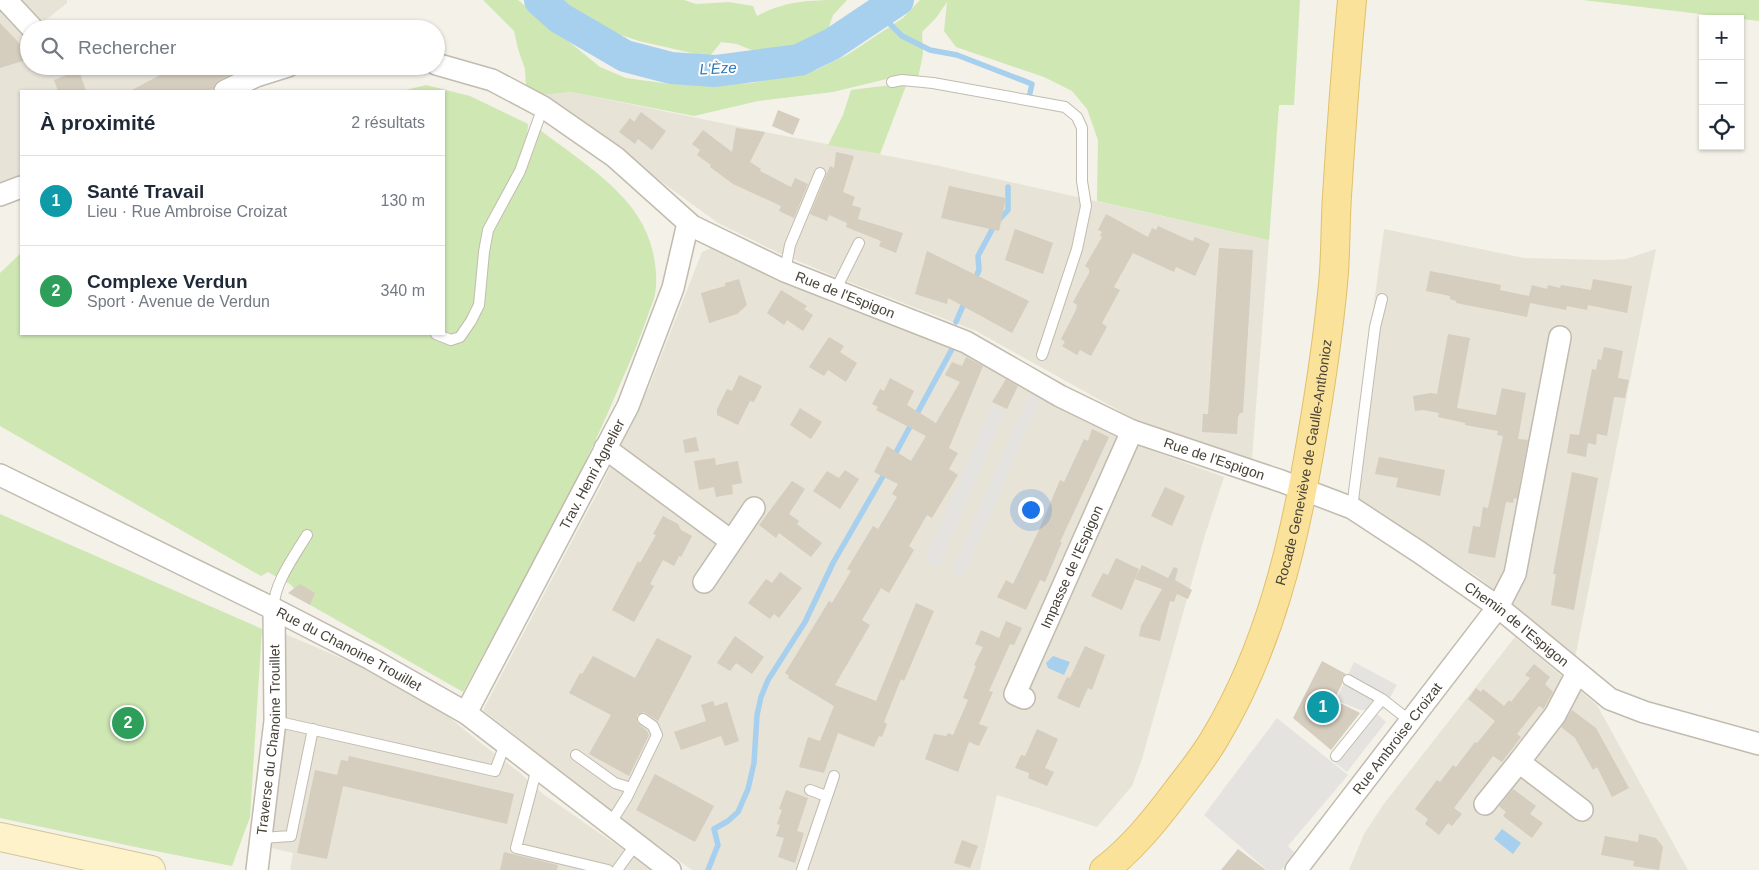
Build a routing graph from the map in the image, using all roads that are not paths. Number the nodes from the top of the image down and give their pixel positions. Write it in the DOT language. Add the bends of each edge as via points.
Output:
graph roads {
  1 [pos="6,0"];
  2 [pos="1352,3"];
  3 [pos="25,20"];
  4 [pos="445,67"];
  5 [pos="259,75"];
  6 [pos="892,82"];
  7 [pos="228,90"];
  8 [pos="543,107"];
  9 [pos="820,173"];
  10 [pos="20,187"];
  11 [pos="0,195"];
  12 [pos="688,223"];
  13 [pos="859,243"];
  14 [pos="785,271"];
  15 [pos="835,291"];
  16 [pos="1382,299"];
  17 [pos="438,335"];
  18 [pos="1560,337"];
  19 [pos="1042,355"];
  20 [pos="1132,431"];
  21 [pos="605,448"];
  22 [pos="0,475"];
  23 [pos="1281,481"];
  24 [pos="754,508"];
  25 [pos="1352,508"];
  26 [pos="307,535"];
  27 [pos="731,541"];
  28 [pos="704,582"];
  29 [pos="1498,607"];
  30 [pos="274,609"];
  31 [pos="1577,673"];
  32 [pos="1348,680"];
  33 [pos="1024,698"];
  34 [pos="1382,699"];
  35 [pos="466,713"];
  36 [pos="644,719"];
  37 [pos="275,721"];
  38 [pos="1410,721"];
  39 [pos="312,728"];
  40 [pos="505,744"];
  41 [pos="1759,744"];
  42 [pos="576,755"];
  43 [pos="1336,756"];
  44 [pos="1519,762"];
  45 [pos="537,768"];
  46 [pos="834,776"];
  47 [pos="631,788"];
  48 [pos="810,790"];
  49 [pos="826,796"];
  50 [pos="1485,804"];
  51 [pos="1582,810"];
  52 [pos="610,824"];
  53 [pos="0,838"];
  54 [pos="262,838"];
  55 [pos="636,844"];
  56 [pos="107,866"];
  57 [pos="152,870"];
  58 [pos="257,870"];
  59 [pos="608,870"];
  60 [pos="617,870"];
  61 [pos="670,870"];
  62 [pos="802,870"];
  63 [pos="1104,870"];
  64 [pos="1296,870"];
  1 -- 3 [label="street"];
  2 -- 63 [label="main road, Rocade Geneviève de Gaulle-Anthonioz" via="1333,284 1323,370 1305,479 1277,598 1238,696 1215,738 1163,810"];
  4 -- 8 [label="street, Rue de l'Espigon" via="492,80"];
  5 -- 7 [label="street"];
  6 -- 19 [label="lane" via="933,82 1065,107 1077,117 1082,128 1082,181 1086,206 1077,249"];
  8 -- 12 [label="street, Rue de l'Espigon" via="614,157"];
  8 -- 17 [label="lane" via="520,171 488,230 479,305 460,337 451,340"];
  9 -- 14 [label="lane" via="790,245"];
  10 -- 11 [label="street"];
  12 -- 14 [label="street, Rue de l'Espigon"];
  12 -- 21 [label="street, Trav. Henri Agnelier" via="673,288 628,406"];
  13 -- 15 [label="lane"];
  14 -- 15 [label="street, Rue de l'Espigon"];
  15 -- 20 [label="street, Rue de l'Espigon" via="966,342 1060,396"];
  16 -- 25 [label="lane" via="1375,327"];
  18 -- 29 [label="street, Rue Ambroise Croizat" via="1514,574"];
  20 -- 23 [label="street, Rue de l'Espigon"];
  20 -- 33 [label="street, Impasse de l'Espigon" via="1015,694"];
  21 -- 27 [label="street"];
  21 -- 35 [label="street, Trav. Henri Agnelier"];
  22 -- 30 [label="street, Rue du Chanoine Trouillet"];
  23 -- 25 [label="street, Chemin de l'Espigon"];
  24 -- 27 [label="street"];
  25 -- 29 [label="street, Chemin de l'Espigon"];
  26 -- 30 [label="lane" via="285,573 273,600"];
  27 -- 28 [label="street"];
  29 -- 31 [label="street, Chemin de l'Espigon"];
  29 -- 38 [label="street, Rue Ambroise Croizat"];
  30 -- 35 [label="street, Rue du Chanoine Trouillet"];
  30 -- 37 [label="street, Traverse du Chanoine Trouillet"];
  31 -- 41 [label="street, Chemin de l'Espigon" via="1610,699 1635,709"];
  31 -- 44 [label="street" via="1555,714"];
  32 -- 34 [label="lane"];
  34 -- 38 [label="lane"];
  34 -- 43 [label="lane"];
  35 -- 40 [label="street, Rue du Chanoine Trouillet"];
  36 -- 47 [label="lane" via="653,726 657,735"];
  37 -- 39 [label="lane"];
  37 -- 54 [label="street, Traverse du Chanoine Trouillet"];
  38 -- 64 [label="street, Rue Ambroise Croizat"];
  39 -- 40 [label="lane" via="494,771"];
  39 -- 54 [label="lane" via="290,836"];
  40 -- 45 [label="street, Rue du Chanoine Trouillet"];
  42 -- 47 [label="lane" via="615,783"];
  44 -- 50 [label="street"];
  44 -- 51 [label="street"];
  45 -- 52 [label="street, Rue du Chanoine Trouillet"];
  45 -- 59 [label="lane" via="516,848"];
  46 -- 49 [label="lane"];
  47 -- 52 [label="lane"];
  48 -- 49 [label="lane"];
  49 -- 62 [label="lane"];
  52 -- 55 [label="street, Rue du Chanoine Trouillet"];
  53 -- 56 [label="main road"];
  54 -- 58 [label="street, Traverse du Chanoine Trouillet"];
  55 -- 60 [label="lane"];
  55 -- 61 [label="street, Rue du Chanoine Trouillet"];
  56 -- 57 [label="main road"];
}
